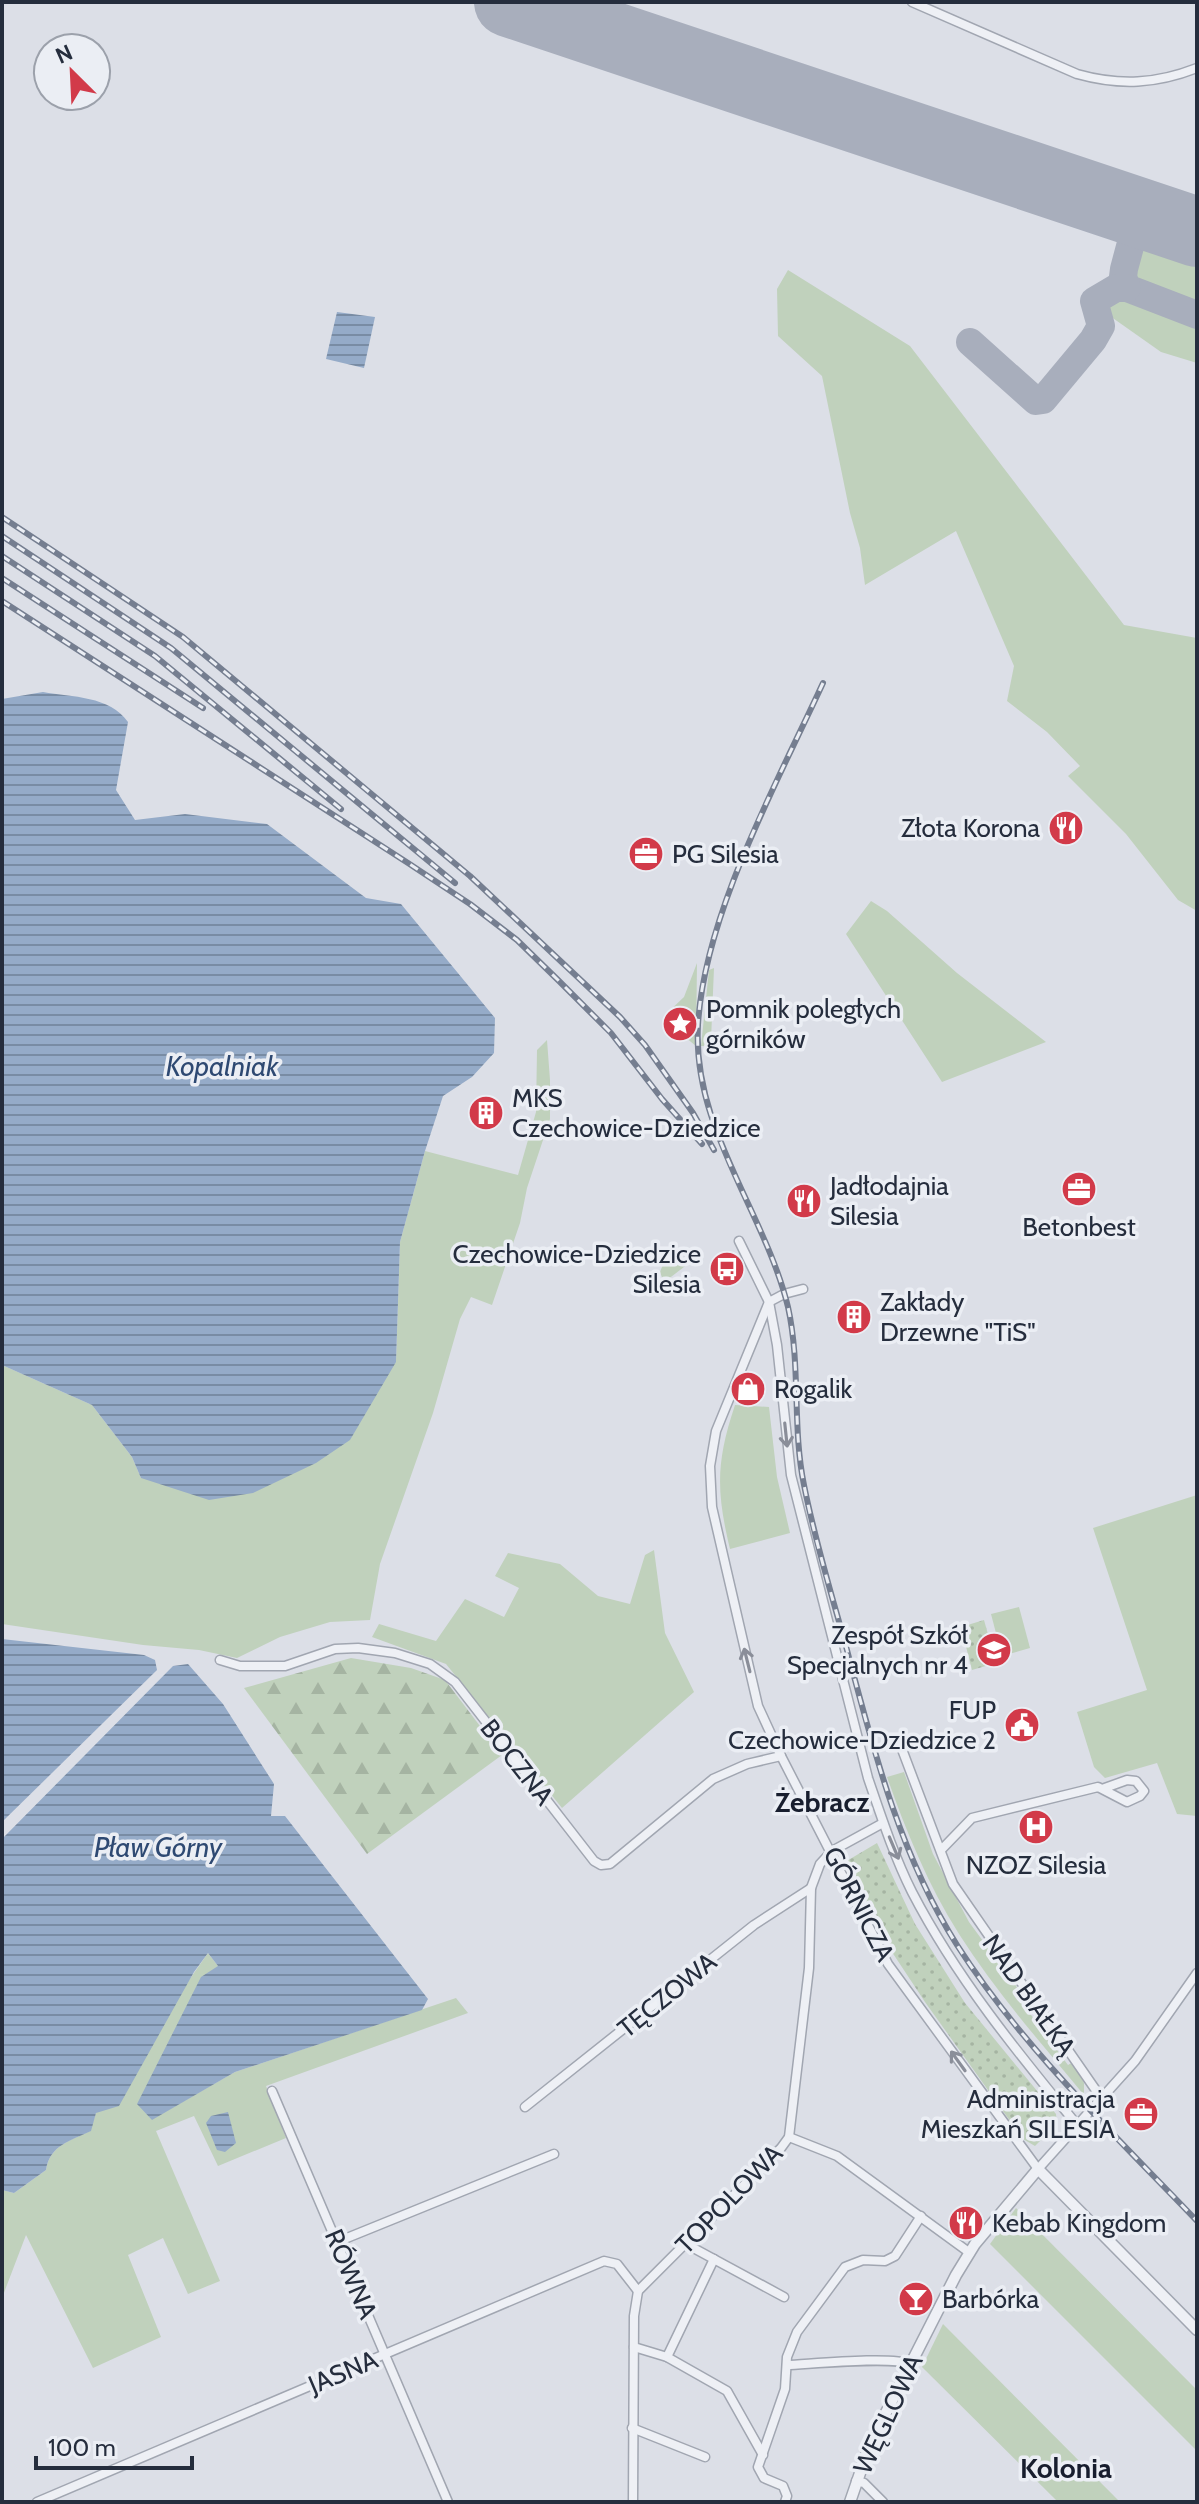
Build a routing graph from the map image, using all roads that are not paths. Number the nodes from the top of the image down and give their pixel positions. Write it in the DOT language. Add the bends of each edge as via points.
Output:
graph roads {
  1 [pos="912,2"];
  2 [pos="1197,68"];
  3 [pos="739,1241"];
  4 [pos="803,1289"];
  5 [pos="769,1302"];
  6 [pos="220,1660"];
  7 [pos="900,1744"];
  8 [pos="781,1756"];
  9 [pos="1102,1789"];
  10 [pos="883,1823"];
  11 [pos="941,1850"];
  12 [pos="832,1851"];
  13 [pos="811,1888"];
  14 [pos="1197,1973"];
  15 [pos="272,2091"];
  16 [pos="1102,2099"];
  17 [pos="525,2107"];
  18 [pos="1078,2126"];
  19 [pos="789,2137"];
  20 [pos="554,2154"];
  21 [pos="1038,2169"];
  22 [pos="921,2216"];
  23 [pos="337,2242"];
  24 [pos="686,2244"];
  25 [pos="970,2253"];
  26 [pos="714,2259"];
  27 [pos="638,2291"];
  28 [pos="784,2297"];
  29 [pos="1197,2330"];
  30 [pos="634,2347"];
  31 [pos="385,2354"];
  32 [pos="667,2357"];
  33 [pos="910,2364"];
  34 [pos="787,2365"];
  35 [pos="632,2428"];
  36 [pos="763,2455"];
  37 [pos="705,2457"];
  38 [pos="856,2481"];
  39 [pos="37,2502"];
  40 [pos="448,2502"];
  41 [pos="633,2502"];
  42 [pos="785,2502"];
  43 [pos="850,2502"];
  44 [pos="883,2502"];
  1 -- 2 [label="street" via="1106,82 1141,83"];
  3 -- 5 [label="street, GÓRNICZA"];
  4 -- 5 [label="street"];
  8 -- 5 [label="street, GÓRNICZA, one-way" via="758,1706 730,1594 712,1507 710,1466 716,1431"];
  5 -- 10 [label="street, GÓRNICZA, one-way" via="791,1475"];
  6 -- 8 [label="street, BOCZNA" via="240,1666 285,1666 335,1649 358,1648 430,1664 455,1682 601,1865 610,1864 713,1779"];
  7 -- 11 [label="street, NAD BIAŁKĄ"];
  8 -- 12 [label="street, GÓRNICZA"];
  9 -- 11 [label="street" via="972,1818"];
  10 -- 12 [label="street"];
  10 -- 18 [label="street, GÓRNICZA, one-way" via="911,1890 949,1958"];
  11 -- 16 [label="street, NAD BIAŁKĄ" via="953,1884 976,1921"];
  12 -- 13 [label="street, TOPOLOWA" via="820,1864"];
  21 -- 12 [label="street, GÓRNICZA, one-way" via="888,1964"];
  13 -- 17 [label="street, TĘCZOWA" via="754,1925"];
  13 -- 19 [label="street, TOPOLOWA" via="809,1968"];
  14 -- 16 [label="street"];
  15 -- 23 [label="street, RÓWNA"];
  16 -- 18 [label="street, WĘGLOWA"];
  18 -- 21 [label="street, WĘGLOWA"];
  19 -- 22 [label="street" via="837,2156"];
  19 -- 24 [label="street, TOPOLOWA"];
  20 -- 23 [label="street"];
  21 -- 25 [label="street, WĘGLOWA"];
  21 -- 29 [label="street, GÓRNICZA"];
  22 -- 25 [label="street"];
  22 -- 34 [label="street" via="895,2256 845,2267 797,2332"];
  23 -- 31 [label="street, RÓWNA"];
  24 -- 26 [label="street"];
  24 -- 27 [label="street, TOPOLOWA"];
  25 -- 33 [label="street, WĘGLOWA"];
  26 -- 28 [label="street"];
  26 -- 32 [label="street"];
  27 -- 30 [label="street"];
  27 -- 31 [label="street, JASNA" via="617,2264 604,2261"];
  30 -- 32 [label="street"];
  30 -- 35 [label="street"];
  31 -- 39 [label="street, JASNA"];
  31 -- 40 [label="street, RÓWNA"];
  32 -- 36 [label="street" via="727,2391"];
  33 -- 34 [label="street"];
  33 -- 38 [label="street, WĘGLOWA"];
  34 -- 36 [label="street" via="785,2389"];
  35 -- 37 [label="street"];
  35 -- 41 [label="street"];
  36 -- 42 [label="street" via="760,2473 783,2486"];
  38 -- 43 [label="street, WĘGLOWA"];
  38 -- 44 [label="street"];
}
